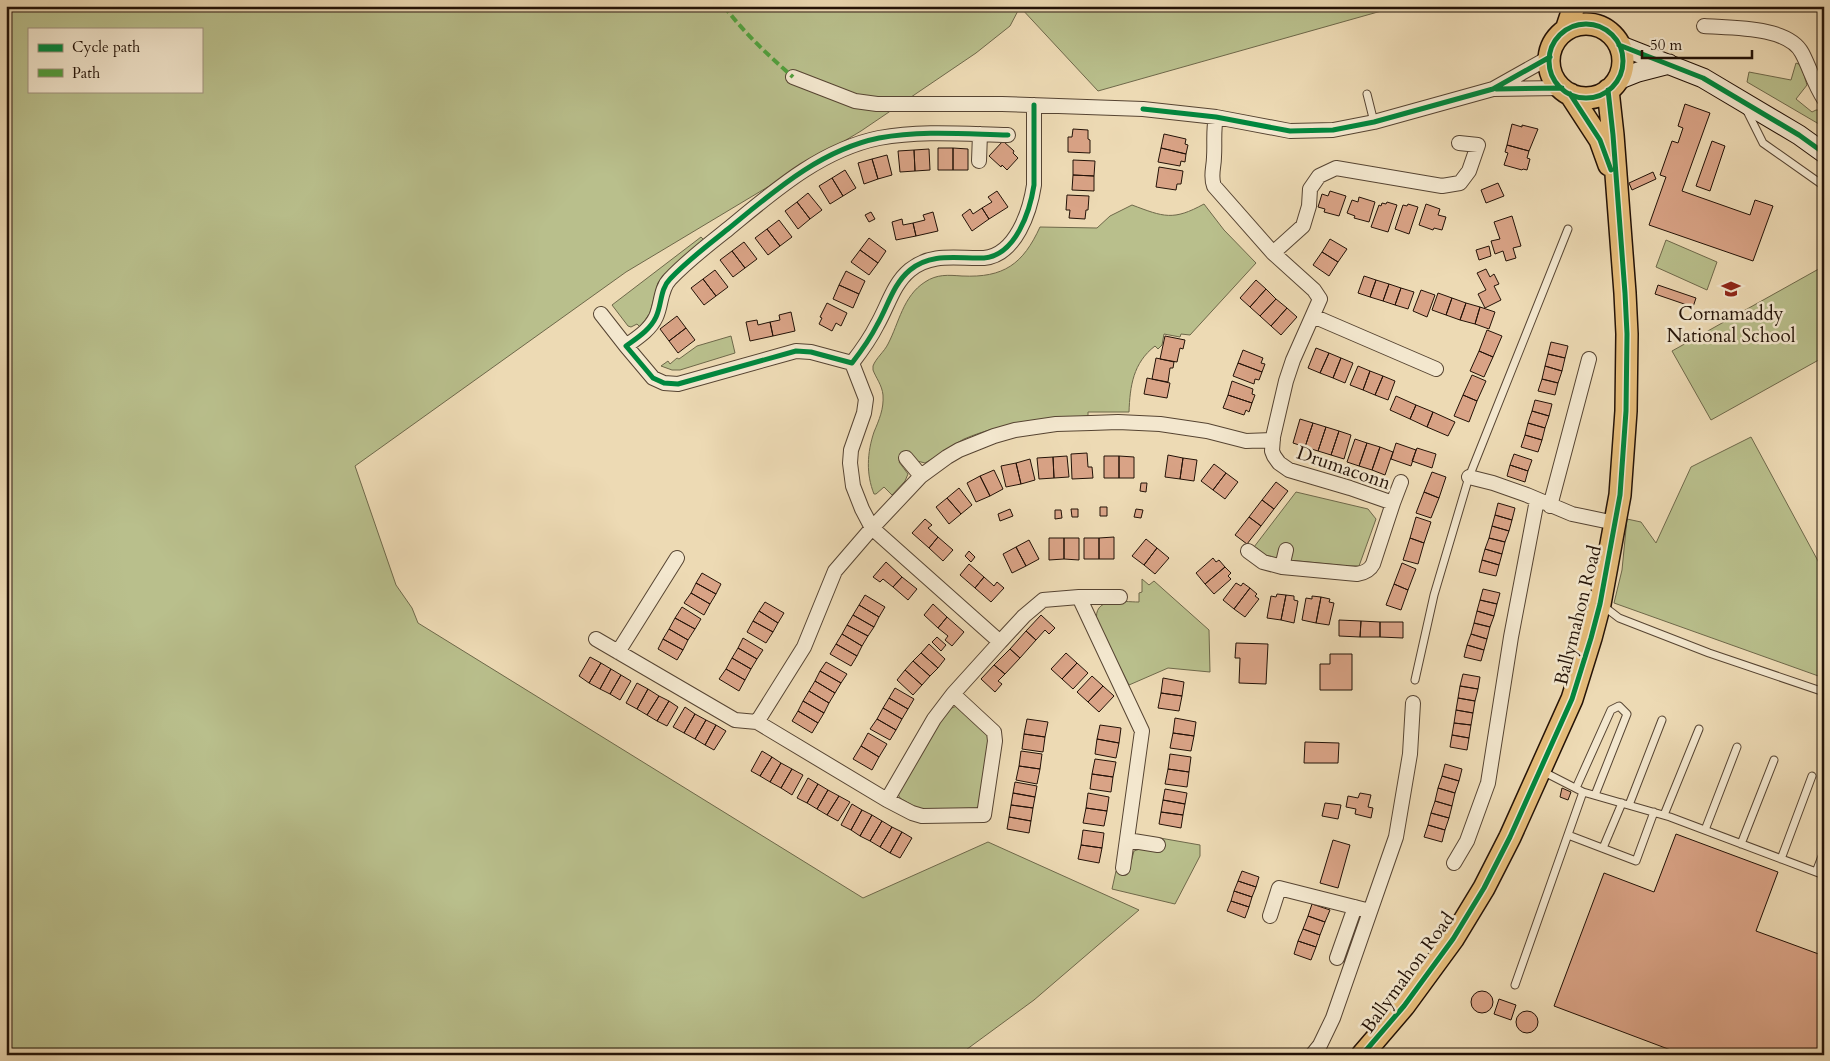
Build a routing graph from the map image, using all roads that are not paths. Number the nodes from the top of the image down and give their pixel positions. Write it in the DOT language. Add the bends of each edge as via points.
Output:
graph roads {
  1 [pos="1574,6"];
  2 [pos="1596,16"];
  3 [pos="1704,26"];
  4 [pos="1566,30"];
  5 [pos="1619,45"];
  6 [pos="1550,57"];
  7 [pos="1669,64"];
  8 [pos="793,77"];
  9 [pos="1613,85"];
  10 [pos="1493,89"];
  11 [pos="1566,91"];
  12 [pos="1367,94"];
  13 [pos="1824,98"];
  14 [pos="1742,102"];
  15 [pos="1034,105"];
  16 [pos="1216,117"];
  17 [pos="1374,122"];
  18 [pos="980,134"];
  19 [pos="1008,134"];
  20 [pos="1459,143"];
  21 [pos="1824,153"];
  22 [pos="979,161"];
  23 [pos="1616,184"];
  24 [pos="1824,186"];
  25 [pos="1568,229"];
  26 [pos="1273,253"];
  27 [pos="601,314"];
  28 [pos="1313,316"];
  29 [pos="626,346"];
  30 [pos="1589,359"];
  31 [pos="852,363"];
  32 [pos="1436,369"];
  33 [pos="1273,440"];
  34 [pos="906,458"];
  35 [pos="921,476"];
  36 [pos="1469,477"];
  37 [pos="1401,482"];
  38 [pos="1536,500"];
  39 [pos="1393,503"];
  40 [pos="1550,506"];
  41 [pos="1615,523"];
  42 [pos="872,528"];
  43 [pos="1286,550"];
  44 [pos="1248,551"];
  45 [pos="677,558"];
  46 [pos="1282,567"];
  47 [pos="1079,596"];
  48 [pos="1120,597"];
  49 [pos="1600,604"];
  50 [pos="596,639"];
  51 [pos="1000,642"];
  52 [pos="618,652"];
  53 [pos="1415,680"];
  54 [pos="1824,692"];
  55 [pos="953,694"];
  56 [pos="1414,704"];
  57 [pos="1662,720"];
  58 [pos="758,722"];
  59 [pos="1698,729"];
  60 [pos="1737,747"];
  61 [pos="1774,760"];
  62 [pos="1540,770"];
  63 [pos="1812,776"];
  64 [pos="1579,790"];
  65 [pos="1595,795"];
  66 [pos="887,800"];
  67 [pos="1626,804"];
  68 [pos="1654,812"];
  69 [pos="1664,815"];
  70 [pos="1705,830"];
  71 [pos="1568,835"];
  72 [pos="1127,840"];
  73 [pos="1741,844"];
  74 [pos="1158,845"];
  75 [pos="1603,848"];
  76 [pos="1824,851"];
  77 [pos="1781,859"];
  78 [pos="1454,863"];
  79 [pos="1123,868"];
  80 [pos="1816,872"];
  81 [pos="1824,875"];
  82 [pos="1354,907"];
  83 [pos="1370,911"];
  84 [pos="1270,916"];
  85 [pos="1337,958"];
  86 [pos="1514,985"];
  87 [pos="1371,1052"];
  88 [pos="1312,1055"];
  1 -- 4 [label="main road"];
  2 -- 4 [label="main road" via="1586,24"];
  2 -- 5 [label="main road"];
  3 -- 13 [label="street" via="1770,33 1795,45"];
  4 -- 6 [label="main road" via="1552,46"];
  5 -- 7 [label="main road"];
  5 -- 9 [label="main road" via="1623,56 1622,68"];
  6 -- 10 [label="street"];
  6 -- 11 [label="main road" via="1550,69"];
  7 -- 9 [label="main road" via="1638,72"];
  7 -- 14 [label="main road" via="1703,78"];
  8 -- 15 [label="street" via="855,101 876,104"];
  9 -- 11 [label="main road" via="1590,97"];
  9 -- 23 [label="main road, Ballymahon Road"];
  10 -- 11 [label="street"];
  10 -- 17 [label="street"];
  11 -- 23 [label="main road, Ballymahon Road" via="1600,140"];
  12 -- 17 [label="lane"];
  14 -- 21 [label="main road"];
  14 -- 24 [label="lane" via="1763,143"];
  15 -- 16 [label="street" via="1143,109"];
  15 -- 31 [label="street" via="1034,185 1030,208 1016,236 1004,249 990,256 933,258 910,269 898,282 867,343"];
  16 -- 17 [label="street" via="1290,131 1333,130"];
  16 -- 26 [label="street, Drumaconn" via="1212,183"];
  18 -- 19 [label="street"];
  18 -- 22 [label="street"];
  18 -- 29 [label="street" via="900,135 858,144 820,160 753,208 681,268 664,288 653,323"];
  20 -- 26 [label="street" via="1478,145 1469,171 1460,183 1442,186 1336,168 1319,176 1310,189 1303,226"];
  23 -- 41 [label="main road, Ballymahon Road" via="1627,334 1626,411"];
  25 -- 36 [label="lane"];
  26 -- 28 [label="street, Drumaconn" via="1319,296"];
  27 -- 29 [label="street"];
  28 -- 32 [label="street"];
  28 -- 33 [label="street, Drumaconn" via="1290,367"];
  29 -- 31 [label="street" via="653,378 671,384 796,351"];
  30 -- 40 [label="street"];
  31 -- 42 [label="street" via="866,405 852,450 850,474 857,500"];
  33 -- 35 [label="street, Drumaconn" via="1246,441 1207,431 1138,422 1056,424 1015,430 972,444"];
  33 -- 39 [label="street, Drumaconn" via="1274,456 1289,470"];
  34 -- 35 [label="street"];
  35 -- 42 [label="street, Drumaconn"];
  36 -- 38 [label="street"];
  36 -- 53 [label="lane" via="1434,595"];
  37 -- 39 [label="street, Drumaconn"];
  38 -- 40 [label="street"];
  38 -- 78 [label="street" via="1488,783 1467,841"];
  39 -- 46 [label="street, Drumaconn" via="1373,564 1362,573"];
  40 -- 41 [label="street"];
  41 -- 49 [label="main road, Ballymahon Road"];
  42 -- 51 [label="street"];
  42 -- 58 [label="street, Drumaconn" via="836,571 804,647"];
  43 -- 46 [label="street"];
  44 -- 46 [label="street, Drumaconn" via="1263,562"];
  45 -- 52 [label="street"];
  47 -- 48 [label="street"];
  47 -- 51 [label="street" via="1043,600"];
  47 -- 72 [label="street" via="1142,731"];
  49 -- 54 [label="lane" via="1619,618"];
  49 -- 62 [label="main road, Ballymahon Road" via="1572,699"];
  50 -- 52 [label="street"];
  51 -- 55 [label="street"];
  52 -- 58 [label="street" via="735,720"];
  55 -- 66 [label="street" via="934,719"];
  55 -- 66 [label="street" via="994,732 984,821 922,816"];
  56 -- 83 [label="street" via="1399,823"];
  57 -- 67 [label="lane"];
  58 -- 66 [label="street"];
  59 -- 69 [label="lane"];
  60 -- 70 [label="lane"];
  61 -- 73 [label="lane"];
  62 -- 64 [label="lane"];
  62 -- 87 [label="main road, Ballymahon Road" via="1501,855 1454,939"];
  63 -- 77 [label="lane"];
  64 -- 65 [label="lane"];
  64 -- 65 [label="lane" via="1611,710 1620,706 1627,714"];
  64 -- 71 [label="lane"];
  65 -- 67 [label="lane"];
  67 -- 68 [label="lane"];
  67 -- 75 [label="lane"];
  68 -- 69 [label="lane"];
  68 -- 75 [label="lane" via="1636,861"];
  69 -- 70 [label="lane"];
  70 -- 73 [label="lane"];
  71 -- 75 [label="lane"];
  71 -- 86 [label="lane"];
  72 -- 74 [label="street"];
  72 -- 79 [label="street"];
  73 -- 77 [label="lane"];
  76 -- 80 [label="lane"];
  77 -- 80 [label="lane"];
  80 -- 81 [label="lane"];
  82 -- 83 [label="street"];
  82 -- 84 [label="street" via="1279,888"];
  82 -- 85 [label="street"];
  83 -- 88 [label="street" via="1329,1027"];
}
